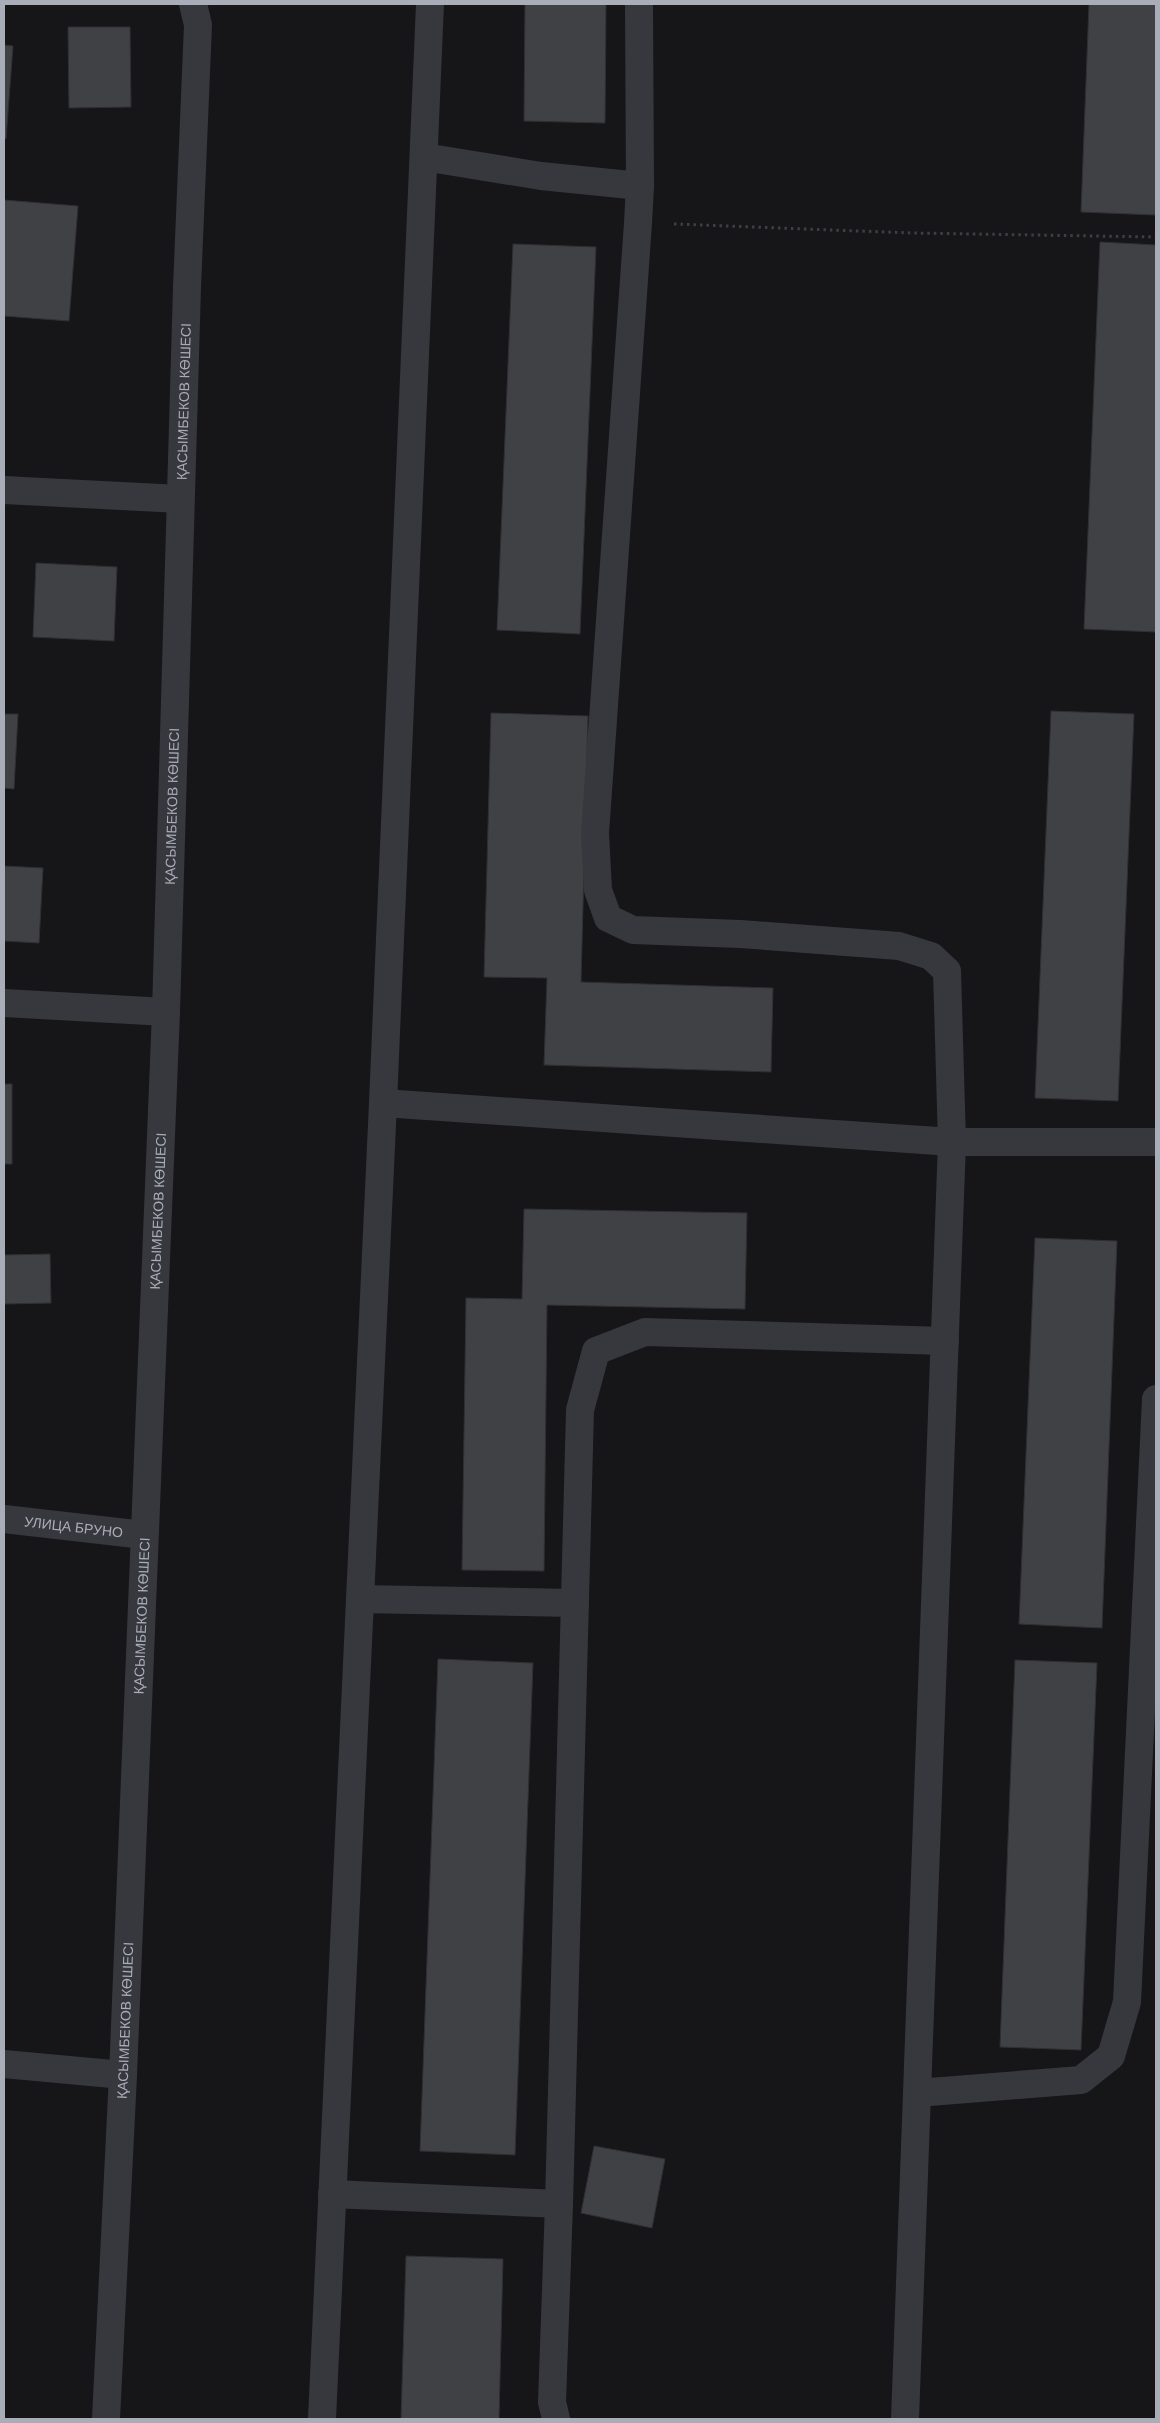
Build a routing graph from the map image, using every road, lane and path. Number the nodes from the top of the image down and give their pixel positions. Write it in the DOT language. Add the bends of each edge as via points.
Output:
graph roads {
  1 [pos="193,4"];
  2 [pos="430,4"];
  3 [pos="639,4"];
  4 [pos="424,157"];
  5 [pos="640,186"];
  6 [pos="638,223"];
  7 [pos="1156,237"];
  8 [pos="4,490"];
  9 [pos="180,498"];
  10 [pos="4,1003"];
  11 [pos="166,1012"];
  12 [pos="383,1103"];
  13 [pos="952,1142"];
  14 [pos="1156,1142"];
  15 [pos="945,1341"];
  16 [pos="1156,1399"];
  17 [pos="4,1519"];
  18 [pos="144,1535"];
  19 [pos="360,1599"];
  20 [pos="575,1603"];
  21 [pos="4,2064"];
  22 [pos="123,2075"];
  23 [pos="917,2093"];
  24 [pos="332,2194"];
  25 [pos="559,2204"];
  26 [pos="106,2419"];
  27 [pos="322,2419"];
  28 [pos="556,2419"];
  29 [pos="906,2419"];
  1 -- 9 [label="street, ҚАСЫМБЕКОВ КӨШЕСІ" via="198,25"];
  2 -- 4 [label="street"];
  3 -- 5 [label="street"];
  4 -- 5 [label="street" via="541,176"];
  4 -- 12 [label="street"];
  5 -- 6 [label="street"];
  6 -- 7 [label="path" via="912,233"];
  6 -- 13 [label="street" via="594,833 598,890 608,918 633,930 889,945 931,956 947,971"];
  8 -- 9 [label="street"];
  9 -- 11 [label="street, ҚАСЫМБЕКОВ КӨШЕСІ"];
  10 -- 11 [label="street"];
  11 -- 18 [label="street, ҚАСЫМБЕКОВ КӨШЕСІ"];
  12 -- 13 [label="street"];
  12 -- 19 [label="street"];
  13 -- 14 [label="street"];
  13 -- 15 [label="street"];
  15 -- 20 [label="street" via="645,1332 596,1351 580,1410"];
  15 -- 23 [label="street"];
  16 -- 23 [label="street" via="1127,2002 1111,2056 1081,2080"];
  17 -- 18 [label="street, УЛИЦА БРУНО"];
  18 -- 22 [label="street, ҚАСЫМБЕКОВ КӨШЕСІ"];
  19 -- 20 [label="street"];
  19 -- 24 [label="street"];
  20 -- 25 [label="street"];
  21 -- 22 [label="street"];
  22 -- 26 [label="street, ҚАСЫМБЕКОВ КӨШЕСІ"];
  23 -- 29 [label="street"];
  24 -- 25 [label="street"];
  24 -- 27 [label="street"];
  25 -- 28 [label="street" via="552,2402"];
}
